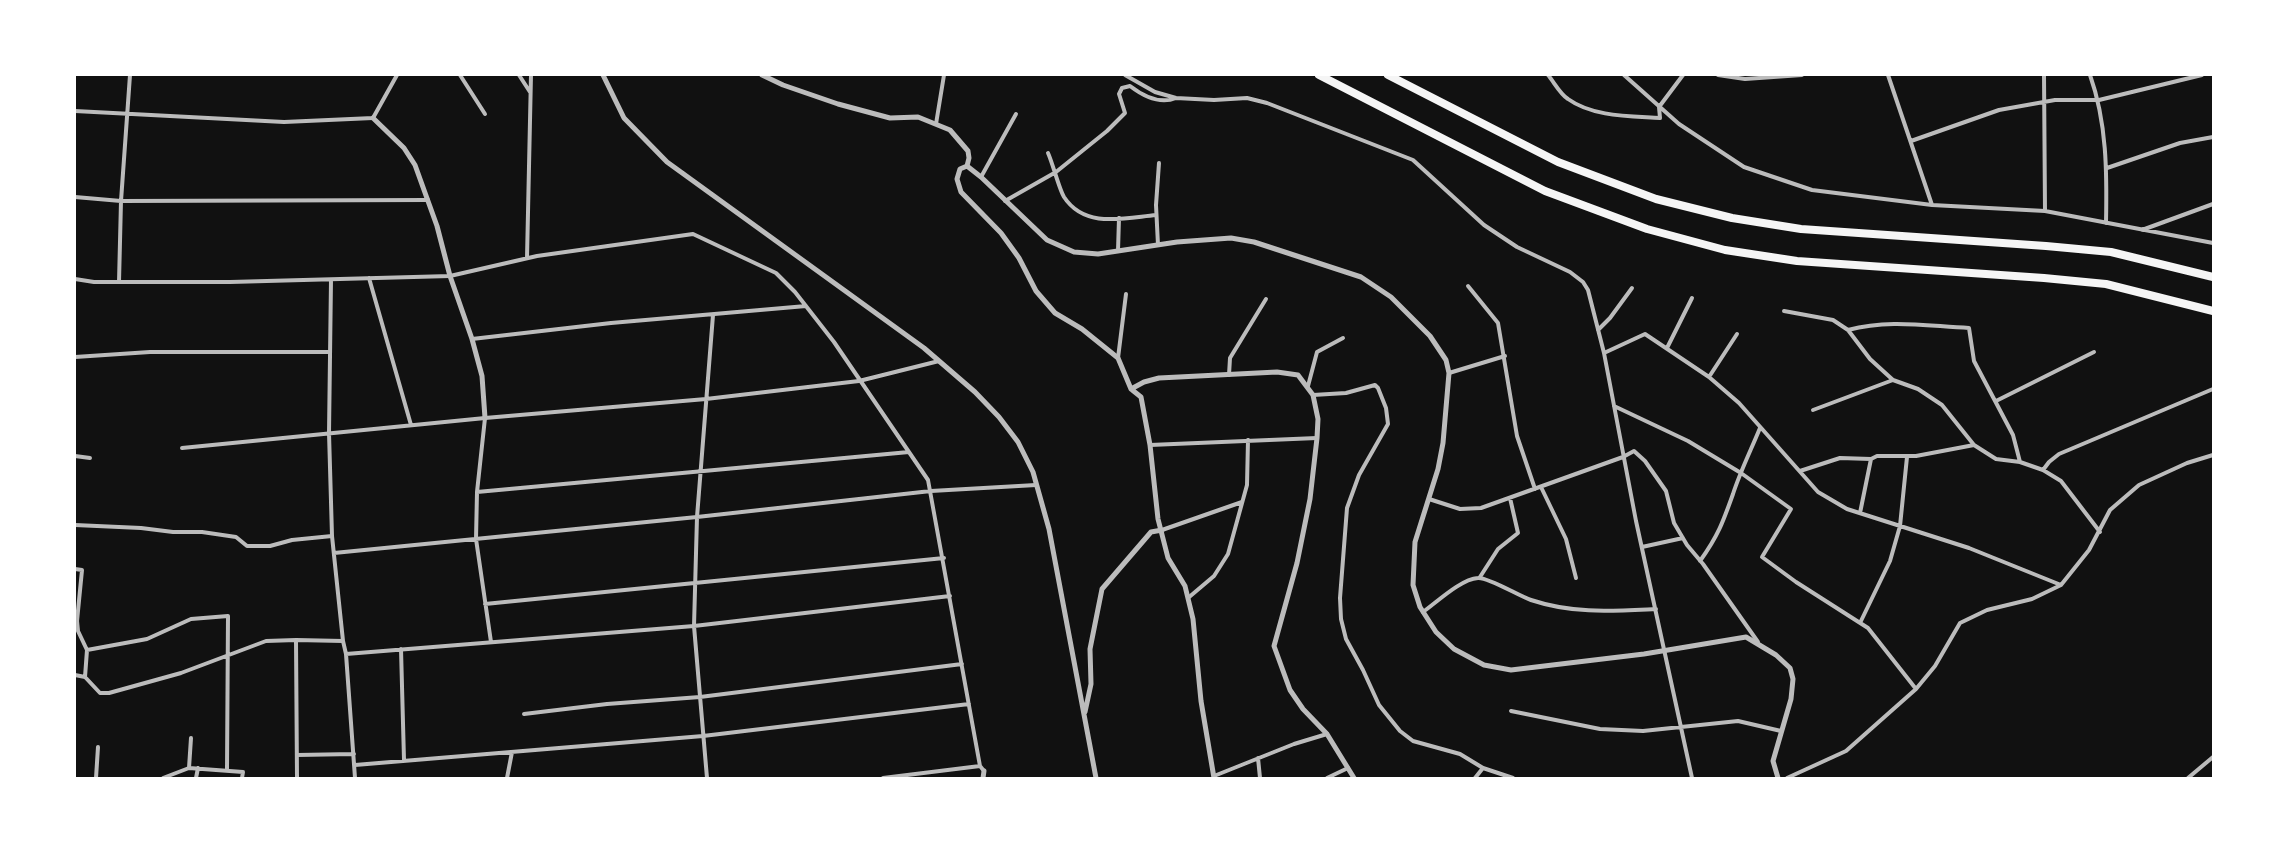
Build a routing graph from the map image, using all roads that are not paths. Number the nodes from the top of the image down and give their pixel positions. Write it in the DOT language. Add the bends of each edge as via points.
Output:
graph roads {
  1 [pos="130,75"];
  2 [pos="396,75"];
  3 [pos="460,75"];
  4 [pos="519,75"];
  5 [pos="531,75"];
  6 [pos="602,75"];
  7 [pos="762,75"];
  8 [pos="944,75"];
  9 [pos="1125,75"];
  10 [pos="1318,75"];
  11 [pos="1388,75"];
  12 [pos="1548,75"];
  13 [pos="1624,75"];
  14 [pos="1683,75"];
  15 [pos="1718,75"];
  16 [pos="1802,75"];
  17 [pos="1888,75"];
  18 [pos="2044,75"];
  19 [pos="2090,75"];
  20 [pos="2202,75"];
  21 [pos="1745,77"];
  22 [pos="530,94"];
  23 [pos="1176,98"];
  24 [pos="2099,100"];
  25 [pos="2045,102"];
  26 [pos="1659,107"];
  27 [pos="75,111"];
  28 [pos="127,114"];
  29 [pos="486,114"];
  30 [pos="1016,114"];
  31 [pos="373,118"];
  32 [pos="936,124"];
  33 [pos="2213,137"];
  34 [pos="1911,141"];
  35 [pos="1048,153"];
  36 [pos="1160,163"];
  37 [pos="967,166"];
  38 [pos="2107,168"];
  39 [pos="1056,172"];
  40 [pos="982,177"];
  41 [pos="75,197"];
  42 [pos="428,200"];
  43 [pos="121,201"];
  44 [pos="1005,202"];
  45 [pos="2213,204"];
  46 [pos="1932,205"];
  47 [pos="2045,211"];
  48 [pos="1156,215"];
  49 [pos="1118,218"];
  50 [pos="2106,223"];
  51 [pos="2142,230"];
  52 [pos="2213,243"];
  53 [pos="1158,245"];
  54 [pos="1118,251"];
  55 [pos="528,258"];
  56 [pos="450,276"];
  57 [pos="2213,277"];
  58 [pos="369,278"];
  59 [pos="75,280"];
  60 [pos="331,280"];
  61 [pos="119,282"];
  62 [pos="1468,286"];
  63 [pos="1632,288"];
  64 [pos="1126,294"];
  65 [pos="1692,298"];
  66 [pos="1266,299"];
  67 [pos="806,306"];
  68 [pos="1784,311"];
  69 [pos="2213,311"];
  70 [pos="712,315"];
  71 [pos="1598,330"];
  72 [pos="1848,330"];
  73 [pos="1737,334"];
  74 [pos="1343,338"];
  75 [pos="472,339"];
  76 [pos="1667,348"];
  77 [pos="330,352"];
  78 [pos="2094,352"];
  79 [pos="1604,353"];
  80 [pos="1505,356"];
  81 [pos="75,357"];
  82 [pos="1118,358"];
  83 [pos="939,361"];
  84 [pos="1449,373"];
  85 [pos="1229,375"];
  86 [pos="1709,377"];
  87 [pos="859,380"];
  88 [pos="1893,380"];
  89 [pos="1308,386"];
  90 [pos="2213,388"];
  91 [pos="1131,389"];
  92 [pos="1313,395"];
  93 [pos="706,399"];
  94 [pos="1996,401"];
  95 [pos="1613,406"];
  96 [pos="1813,410"];
  97 [pos="485,418"];
  98 [pos="411,425"];
  99 [pos="1760,428"];
  100 [pos="329,434"];
  101 [pos="1317,438"];
  102 [pos="1248,440"];
  103 [pos="1974,444"];
  104 [pos="1150,445"];
  105 [pos="182,448"];
  106 [pos="909,452"];
  107 [pos="2213,455"];
  108 [pos="75,456"];
  109 [pos="1624,457"];
  110 [pos="1908,457"];
  111 [pos="90,458"];
  112 [pos="1871,459"];
  113 [pos="2020,462"];
  114 [pos="2043,470"];
  115 [pos="1800,471"];
  116 [pos="700,472"];
  117 [pos="1741,473"];
  118 [pos="1036,485"];
  119 [pos="1541,487"];
  120 [pos="1535,489"];
  121 [pos="931,491"];
  122 [pos="477,492"];
  123 [pos="1510,498"];
  124 [pos="1428,499"];
  125 [pos="1242,502"];
  126 [pos="1860,513"];
  127 [pos="697,517"];
  128 [pos="75,525"];
  129 [pos="1900,526"];
  130 [pos="1162,530"];
  131 [pos="2100,532"];
  132 [pos="332,536"];
  133 [pos="1683,538"];
  134 [pos="476,539"];
  135 [pos="1642,547"];
  136 [pos="334,553"];
  137 [pos="944,558"];
  138 [pos="1700,561"];
  139 [pos="75,569"];
  140 [pos="1480,578"];
  141 [pos="1576,578"];
  142 [pos="695,583"];
  143 [pos="2062,585"];
  144 [pos="950,596"];
  145 [pos="1188,598"];
  146 [pos="485,604"];
  147 [pos="1656,609"];
  148 [pos="1423,612"];
  149 [pos="1860,623"];
  150 [pos="694,626"];
  151 [pos="296,640"];
  152 [pos="343,642"];
  153 [pos="491,642"];
  154 [pos="1758,642"];
  155 [pos="87,650"];
  156 [pos="401,650"];
  157 [pos="1665,650"];
  158 [pos="346,654"];
  159 [pos="228,655"];
  160 [pos="962,664"];
  161 [pos="75,675"];
  162 [pos="85,677"];
  163 [pos="1916,689"];
  164 [pos="700,697"];
  165 [pos="969,704"];
  166 [pos="1510,711"];
  167 [pos="524,714"];
  168 [pos="1084,715"];
  169 [pos="1682,728"];
  170 [pos="1781,731"];
  171 [pos="1327,734"];
  172 [pos="703,736"];
  173 [pos="190,738"];
  174 [pos="98,747"];
  175 [pos="512,752"];
  176 [pos="354,754"];
  177 [pos="296,755"];
  178 [pos="2213,757"];
  179 [pos="1258,758"];
  180 [pos="404,760"];
  181 [pos="355,765"];
  182 [pos="980,766"];
  183 [pos="189,768"];
  184 [pos="198,768"];
  185 [pos="1348,768"];
  186 [pos="1483,768"];
  187 [pos="227,770"];
  188 [pos="984,771"];
  189 [pos="1214,777"];
  190 [pos="96,778"];
  191 [pos="163,778"];
  192 [pos="196,778"];
  193 [pos="242,778"];
  194 [pos="296,778"];
  195 [pos="355,778"];
  196 [pos="507,778"];
  197 [pos="707,778"];
  198 [pos="882,778"];
  199 [pos="984,778"];
  200 [pos="1096,778"];
  201 [pos="1260,778"];
  202 [pos="1327,778"];
  203 [pos="1354,778"];
  204 [pos="1475,778"];
  205 [pos="1513,778"];
  206 [pos="1692,778"];
  207 [pos="1778,778"];
  208 [pos="1787,778"];
  209 [pos="2188,778"];
  1 -- 28 [label="street"];
  2 -- 31 [label="street"];
  3 -- 29 [label="street"];
  4 -- 22 [label="street"];
  5 -- 22 [label="street"];
  6 -- 83 [label="street" via="624,118 667,162"];
  7 -- 32 [label="street" via="838,104 890,118 918,117"];
  8 -- 32 [label="street"];
  9 -- 23 [label="street" via="1155,92"];
  10 -- 69 [label="highway" via="1545,191 1647,229 1726,250 1798,261 2106,284"];
  11 -- 57 [label="highway" via="1558,162 1656,199 1732,218 1801,229 2111,252"];
  12 -- 26 [label="street" via="1568,99 1588,108 1613,114 1660,118"];
  13 -- 26 [label="street"];
  14 -- 26 [label="street"];
  15 -- 21 [label="street"];
  16 -- 21 [label="street"];
  17 -- 34 [label="street"];
  18 -- 25 [label="street"];
  19 -- 24 [label="street"];
  20 -- 24 [label="street"];
  22 -- 55 [label="street"];
  23 -- 39 [label="street" via="1160,101 1146,97 1130,86 1122,88 1124,115"];
  23 -- 71 [label="street" via="1248,98 1413,160 1484,225 1517,247 1570,272 1583,282"];
  24 -- 25 [label="street"];
  24 -- 38 [label="street"];
  25 -- 34 [label="street" via="1999,110"];
  25 -- 47 [label="street"];
  26 -- 46 [label="street" via="1744,167 1812,190"];
  27 -- 28 [label="street"];
  28 -- 31 [label="street" via="284,122"];
  28 -- 43 [label="street"];
  30 -- 40 [label="street"];
  31 -- 42 [label="street" via="404,148 415,165"];
  32 -- 37 [label="street" via="950,130 968,151"];
  33 -- 38 [label="street" via="2180,143"];
  34 -- 46 [label="street"];
  35 -- 39 [label="street"];
  36 -- 48 [label="street"];
  37 -- 40 [label="street"];
  37 -- 82 [label="street" via="960,169 957,179 961,192 1001,233 1036,291 1055,313 1082,329"];
  38 -- 50 [label="street"];
  39 -- 44 [label="street"];
  39 -- 49 [label="street" via="1063,196 1079,214 1104,220"];
  40 -- 44 [label="street"];
  41 -- 43 [label="street"];
  42 -- 43 [label="street"];
  42 -- 56 [label="street"];
  43 -- 61 [label="street"];
  44 -- 54 [label="street" via="1047,240 1074,252 1098,254"];
  45 -- 51 [label="street"];
  46 -- 47 [label="street"];
  47 -- 50 [label="street"];
  48 -- 49 [label="street"];
  48 -- 53 [label="street"];
  49 -- 54 [label="street"];
  50 -- 51 [label="street"];
  51 -- 52 [label="street"];
  53 -- 54 [label="street"];
  53 -- 84 [label="street" via="1231,238 1254,242 1361,277 1391,297 1430,336 1446,360"];
  55 -- 56 [label="street"];
  55 -- 67 [label="street" via="694,234 776,273"];
  56 -- 58 [label="street"];
  56 -- 75 [label="street"];
  58 -- 60 [label="street"];
  58 -- 98 [label="street"];
  59 -- 61 [label="street"];
  60 -- 61 [label="street"];
  60 -- 77 [label="street"];
  62 -- 80 [label="street" via="1498,323"];
  63 -- 71 [label="street"];
  64 -- 82 [label="street"];
  65 -- 76 [label="street"];
  66 -- 85 [label="street" via="1230,358"];
  67 -- 70 [label="street"];
  67 -- 87 [label="street"];
  68 -- 72 [label="street" via="1833,320"];
  70 -- 75 [label="street"];
  70 -- 93 [label="street"];
  71 -- 79 [label="street"];
  72 -- 88 [label="street" via="1870,359"];
  72 -- 94 [label="street" via="1897,322 1969,328 1974,360"];
  73 -- 86 [label="street"];
  74 -- 89 [label="street" via="1317,352"];
  75 -- 97 [label="street" via="482,376"];
  76 -- 79 [label="street" via="1646,334"];
  76 -- 86 [label="street"];
  77 -- 81 [label="street" via="159,351"];
  77 -- 100 [label="street"];
  78 -- 94 [label="street"];
  79 -- 95 [label="street"];
  80 -- 84 [label="street"];
  80 -- 120 [label="street" via="1517,436"];
  82 -- 91 [label="street"];
  83 -- 87 [label="street"];
  83 -- 118 [label="street" via="1000,417 1018,442"];
  84 -- 124 [label="street" via="1443,443"];
  85 -- 89 [label="street" via="1298,374"];
  85 -- 91 [label="street" via="1159,378"];
  86 -- 99 [label="street" via="1739,403"];
  87 -- 93 [label="street"];
  87 -- 106 [label="street"];
  88 -- 96 [label="street"];
  88 -- 103 [label="street" via="1918,389 1942,405"];
  89 -- 92 [label="street"];
  90 -- 114 [label="street" via="2059,454"];
  91 -- 104 [label="street" via="1141,397"];
  92 -- 101 [label="street" via="1318,419"];
  92 -- 186 [label="street" via="1346,394 1375,385 1386,408 1388,424 1358,475 1348,508 1340,598 1346,639 1378,705 1400,731 1413,741 1460,754"];
  93 -- 97 [label="street"];
  93 -- 116 [label="street"];
  94 -- 113 [label="street" via="2013,434"];
  95 -- 109 [label="street"];
  95 -- 117 [label="street" via="1688,441"];
  97 -- 98 [label="street"];
  97 -- 122 [label="street"];
  98 -- 100 [label="street"];
  99 -- 115 [label="street"];
  99 -- 117 [label="street"];
  100 -- 105 [label="street"];
  100 -- 132 [label="street"];
  101 -- 102 [label="street"];
  101 -- 171 [label="street" via="1310,499 1297,563 1274,646 1290,690"];
  102 -- 104 [label="street"];
  102 -- 125 [label="street" via="1247,485"];
  103 -- 110 [label="street"];
  103 -- 113 [label="street" via="1996,459"];
  104 -- 130 [label="street"];
  106 -- 116 [label="street"];
  106 -- 121 [label="street" via="928,480"];
  107 -- 131 [label="street" via="2139,484 2110,510"];
  108 -- 111 [label="street"];
  109 -- 119 [label="street"];
  109 -- 133 [label="street" via="1634,451 1666,490 1674,523"];
  109 -- 135 [label="street"];
  110 -- 112 [label="street" via="1877,456"];
  110 -- 129 [label="street"];
  112 -- 115 [label="street" via="1840,458"];
  112 -- 126 [label="street"];
  113 -- 114 [label="street"];
  114 -- 131 [label="street" via="2061,481"];
  115 -- 126 [label="street" via="1818,492"];
  116 -- 122 [label="street"];
  116 -- 127 [label="street"];
  117 -- 138 [label="street" via="1725,519"];
  117 -- 149 [label="street" via="1791,508 1762,557"];
  118 -- 121 [label="street"];
  118 -- 168 [label="street" via="1049,529"];
  119 -- 120 [label="street"];
  119 -- 141 [label="street" via="1566,540"];
  120 -- 123 [label="street"];
  121 -- 127 [label="street"];
  121 -- 137 [label="street"];
  122 -- 134 [label="street"];
  123 -- 124 [label="street" via="1469,510"];
  123 -- 140 [label="street" via="1518,533 1498,549"];
  124 -- 148 [label="street" via="1415,542 1413,584"];
  125 -- 130 [label="street"];
  125 -- 145 [label="street" via="1232,543 1221,567"];
  126 -- 129 [label="street"];
  127 -- 134 [label="street"];
  127 -- 142 [label="street"];
  128 -- 132 [label="street" via="202,532 236,537 247,546 270,546"];
  129 -- 143 [label="street" via="1969,548"];
  129 -- 149 [label="street" via="1890,561"];
  130 -- 145 [label="street" via="1168,558"];
  130 -- 168 [label="street" via="1151,532 1102,589 1090,649 1091,684"];
  131 -- 143 [label="street"];
  132 -- 136 [label="street"];
  133 -- 135 [label="street"];
  133 -- 138 [label="street"];
  134 -- 136 [label="street"];
  134 -- 146 [label="street"];
  135 -- 147 [label="street"];
  136 -- 152 [label="street"];
  137 -- 142 [label="street"];
  137 -- 144 [label="street"];
  138 -- 154 [label="street"];
  139 -- 155 [label="street" via="82,570 77,621"];
  140 -- 147 [label="street" via="1530,600 1571,610"];
  140 -- 148 [label="street" via="1471,579 1447,593"];
  142 -- 146 [label="street"];
  142 -- 150 [label="street"];
  143 -- 163 [label="street" via="2032,599 1987,610 1960,623 1935,666"];
  144 -- 150 [label="street"];
  144 -- 160 [label="street"];
  145 -- 189 [label="street"];
  146 -- 153 [label="street"];
  147 -- 157 [label="street"];
  148 -- 157 [label="street" via="1436,632 1454,650 1484,664 1511,670"];
  149 -- 163 [label="street" via="1882,644"];
  150 -- 153 [label="street"];
  150 -- 164 [label="street"];
  151 -- 152 [label="street"];
  151 -- 159 [label="street" via="266,641"];
  151 -- 177 [label="street"];
  152 -- 158 [label="street"];
  153 -- 156 [label="street"];
  154 -- 157 [label="street" via="1746,637"];
  154 -- 170 [label="street" via="1790,668 1793,679 1791,700"];
  155 -- 159 [label="street" via="148,639 191,619 223,615 228,616"];
  155 -- 162 [label="street"];
  156 -- 158 [label="street"];
  156 -- 180 [label="street"];
  157 -- 169 [label="street"];
  158 -- 176 [label="street"];
  159 -- 162 [label="street" via="181,673 109,693 100,692"];
  159 -- 187 [label="street"];
  160 -- 164 [label="street"];
  160 -- 165 [label="street"];
  161 -- 162 [label="street"];
  163 -- 208 [label="street" via="1846,751"];
  164 -- 167 [label="street"];
  164 -- 172 [label="street"];
  165 -- 172 [label="street"];
  165 -- 182 [label="street"];
  166 -- 169 [label="street" via="1600,729 1643,731"];
  168 -- 200 [label="street"];
  169 -- 170 [label="street" via="1738,721"];
  169 -- 206 [label="street"];
  170 -- 207 [label="street" via="1773,761"];
  171 -- 179 [label="street"];
  171 -- 185 [label="street"];
  172 -- 175 [label="street"];
  172 -- 197 [label="street"];
  173 -- 183 [label="street"];
  174 -- 190 [label="street"];
  175 -- 180 [label="street"];
  175 -- 196 [label="street"];
  176 -- 177 [label="street"];
  176 -- 181 [label="street"];
  177 -- 194 [label="street"];
  178 -- 209 [label="street"];
  179 -- 189 [label="street"];
  179 -- 201 [label="street"];
  180 -- 181 [label="street"];
  181 -- 195 [label="street"];
  182 -- 188 [label="street"];
  182 -- 198 [label="street"];
  183 -- 184 [label="street"];
  183 -- 191 [label="street"];
  184 -- 187 [label="street"];
  184 -- 192 [label="street"];
  185 -- 202 [label="street"];
  185 -- 203 [label="street"];
  186 -- 204 [label="street"];
  186 -- 205 [label="street"];
  187 -- 193 [label="street" via="243,772"];
  188 -- 199 [label="street"];
}
